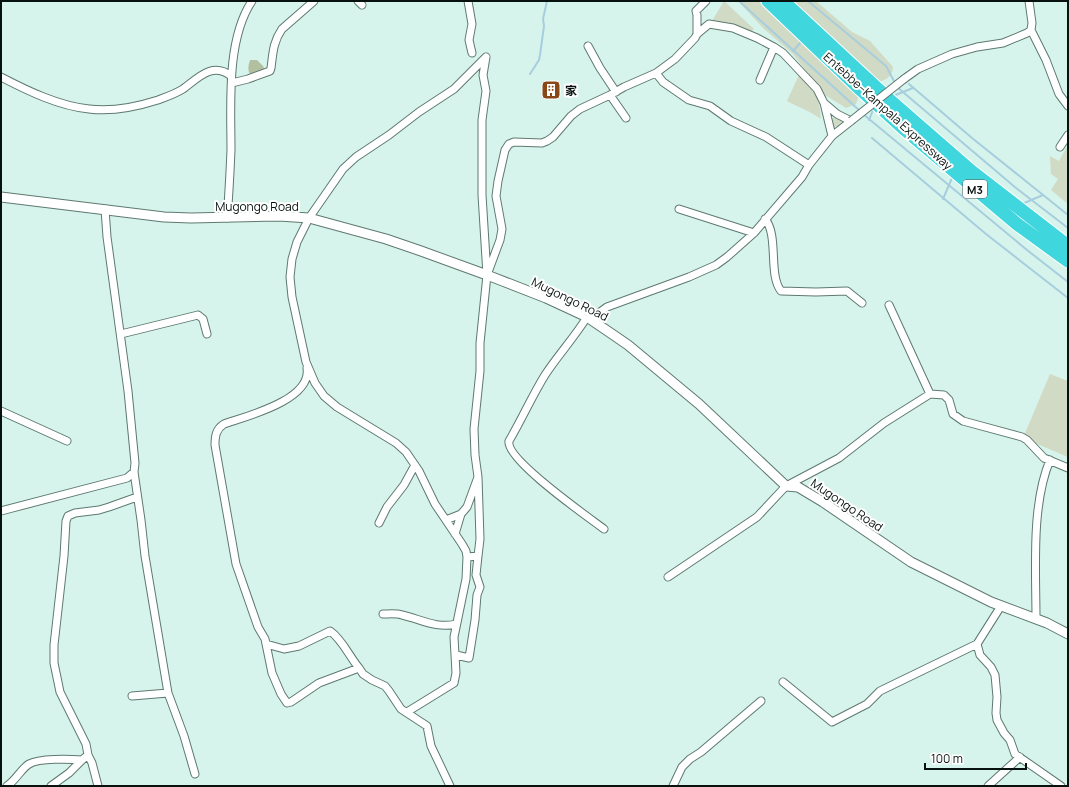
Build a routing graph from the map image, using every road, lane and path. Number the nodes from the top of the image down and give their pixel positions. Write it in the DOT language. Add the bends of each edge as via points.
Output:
graph roads {
  1 [pos="252,1"];
  2 [pos="314,1"];
  3 [pos="468,1"];
  4 [pos="706,1"];
  5 [pos="768,1"];
  6 [pos="783,1"];
  7 [pos="1029,1"];
  8 [pos="1031,30"];
  9 [pos="698,34"];
  10 [pos="588,46"];
  11 [pos="774,47"];
  12 [pos="472,53"];
  13 [pos="656,73"];
  14 [pos="1,77"];
  15 [pos="231,80"];
  16 [pos="760,80"];
  17 [pos="613,93"];
  18 [pos="824,103"];
  19 [pos="1068,106"];
  20 [pos="626,118"];
  21 [pos="851,121"];
  22 [pos="1068,135"];
  23 [pos="832,136"];
  24 [pos="1060,147"];
  25 [pos="809,165"];
  26 [pos="1,197"];
  27 [pos="679,208"];
  28 [pos="105,210"];
  29 [pos="227,218"];
  30 [pos="309,218"];
  31 [pos="765,219"];
  32 [pos="754,233"];
  33 [pos="1068,246"];
  34 [pos="1068,261"];
  35 [pos="487,275"];
  36 [pos="862,303"];
  37 [pos="889,305"];
  38 [pos="587,317"];
  39 [pos="121,334"];
  40 [pos="207,334"];
  41 [pos="306,362"];
  42 [pos="930,394"];
  43 [pos="1,411"];
  44 [pos="67,441"];
  45 [pos="1050,460"];
  46 [pos="415,465"];
  47 [pos="1068,468"];
  48 [pos="134,472"];
  49 [pos="478,477"];
  50 [pos="786,486"];
  51 [pos="137,497"];
  52 [pos="467,507"];
  53 [pos="1,511"];
  54 [pos="479,511"];
  55 [pos="461,514"];
  56 [pos="446,520"];
  57 [pos="379,523"];
  58 [pos="604,529"];
  59 [pos="455,534"];
  60 [pos="478,556"];
  61 [pos="467,557"];
  62 [pos="668,577"];
  63 [pos="1001,606"];
  64 [pos="383,614"];
  65 [pos="1036,619"];
  66 [pos="456,624"];
  67 [pos="1068,634"];
  68 [pos="266,644"];
  69 [pos="977,644"];
  70 [pos="456,655"];
  71 [pos="359,668"];
  72 [pos="783,682"];
  73 [pos="168,693"];
  74 [pos="132,696"];
  75 [pos="761,701"];
  76 [pos="407,712"];
  77 [pos="85,757"];
  78 [pos="1020,757"];
  79 [pos="195,774"];
  80 [pos="7,786"];
  81 [pos="51,786"];
  82 [pos="98,786"];
  83 [pos="450,786"];
  84 [pos="673,786"];
  85 [pos="988,786"];
  86 [pos="1061,786"];
  1 -- 15 [label="street" via="243,15"];
  2 -- 15 [label="street" via="278,35 273,48 270,71 248,79"];
  3 -- 12 [label="street" via="472,24 469,40"];
  4 -- 9 [label="street" via="696,12"];
  5 -- 34 [label="highway, Entebbe–Kampala Expressway / M3" via="903,128 1017,224"];
  6 -- 33 [label="highway, Entebbe–Kampala Expressway / M3" via="971,171"];
  7 -- 8 [label="street"];
  8 -- 19 [label="street" via="1059,94"];
  8 -- 21 [label="street, bridge" via="1003,43 952,54 918,69"];
  9 -- 11 [label="street" via="709,24 715,24 733,28"];
  9 -- 13 [label="street" via="675,59"];
  10 -- 17 [label="street"];
  11 -- 16 [label="street"];
  11 -- 18 [label="street" via="817,89"];
  13 -- 17 [label="street"];
  13 -- 25 [label="street" via="663,82 689,100 710,106 731,121 766,137"];
  14 -- 15 [label="street" via="53,100 90,110 125,108 159,99 176,92 205,73 223,72"];
  15 -- 29 [label="street" via="231,158"];
  17 -- 20 [label="street"];
  17 -- 35 [label="street" via="580,109 547,141 514,142 504,150 496,196 502,229"];
  18 -- 21 [label="street"];
  18 -- 23 [label="street"];
  21 -- 23 [label="street"];
  22 -- 24 [label="street"];
  23 -- 25 [label="street"];
  25 -- 31 [label="street" via="802,177"];
  26 -- 28 [label="street, Mugongo Road"];
  27 -- 32 [label="street"];
  28 -- 29 [label="street, Mugongo Road" via="164,217"];
  28 -- 39 [label="street"];
  29 -- 30 [label="street, Mugongo Road"];
  30 -- 35 [label="street, Mugongo Road" via="386,240"];
  30 -- 35 [label="street" via="343,169 356,157 454,89 486,56 483,75 486,91 482,120 482,195"];
  30 -- 41 [label="street" via="297,242 290,277"];
  31 -- 32 [label="street"];
  31 -- 36 [label="street" via="770,226 780,291 847,291"];
  32 -- 38 [label="street" via="716,265"];
  35 -- 38 [label="street, Mugongo Road"];
  35 -- 49 [label="street" via="474,429"];
  37 -- 42 [label="street"];
  38 -- 50 [label="street, Mugongo Road" via="699,404"];
  38 -- 58 [label="street" via="534,392 508,443 525,466 556,494"];
  39 -- 40 [label="street" via="198,315 203,318"];
  39 -- 48 [label="street" via="133,440"];
  41 -- 46 [label="street" via="324,396 337,407 396,443"];
  41 -- 68 [label="street" via="308,374 290,398 274,407 224,424 216,433 234,555"];
  42 -- 45 [label="street" via="944,395 949,400 953,414 963,421 1027,440 1041,455"];
  42 -- 50 [label="street" via="884,423 839,458"];
  43 -- 44 [label="street"];
  45 -- 47 [label="street"];
  45 -- 65 [label="street" via="1045,472 1038,512"];
  46 -- 56 [label="street"];
  46 -- 57 [label="street"];
  48 -- 51 [label="street"];
  48 -- 53 [label="street" via="127,478"];
  49 -- 52 [label="street"];
  49 -- 54 [label="street"];
  50 -- 62 [label="street" via="757,517"];
  50 -- 63 [label="street, Mugongo Road" via="798,487 823,502 911,562"];
  51 -- 73 [label="street"];
  51 -- 77 [label="street" via="109,508 75,513 68,516 66,521 54,663 60,692 86,744"];
  52 -- 54 [label="street"];
  52 -- 55 [label="street"];
  54 -- 60 [label="street"];
  55 -- 56 [label="street"];
  55 -- 59 [label="street"];
  56 -- 59 [label="street"];
  59 -- 61 [label="street"];
  60 -- 61 [label="street"];
  60 -- 70 [label="street" via="476,575 480,587 476,595 469,658"];
  61 -- 66 [label="street" via="466,579"];
  63 -- 65 [label="street, Mugongo Road"];
  63 -- 69 [label="street"];
  64 -- 66 [label="street" via="400,614 430,624"];
  65 -- 67 [label="street, Mugongo Road"];
  66 -- 70 [label="street"];
  68 -- 71 [label="street" via="284,649 299,646 330,631 337,636"];
  68 -- 71 [label="street" via="272,673 287,703 319,683"];
  69 -- 72 [label="street" via="880,691 867,704 832,722"];
  69 -- 78 [label="street" via="980,655 995,675 998,720"];
  70 -- 76 [label="street" via="454,683"];
  71 -- 76 [label="street" via="363,674 387,688 401,709"];
  73 -- 74 [label="street"];
  73 -- 79 [label="street"];
  75 -- 84 [label="street" via="690,759 682,767"];
  76 -- 83 [label="street" via="427,726 431,746"];
  77 -- 80 [label="street" via="29,764"];
  77 -- 81 [label="street" via="69,774"];
  77 -- 82 [label="street" via="92,763"];
  78 -- 85 [label="street"];
  78 -- 86 [label="street"];
}
